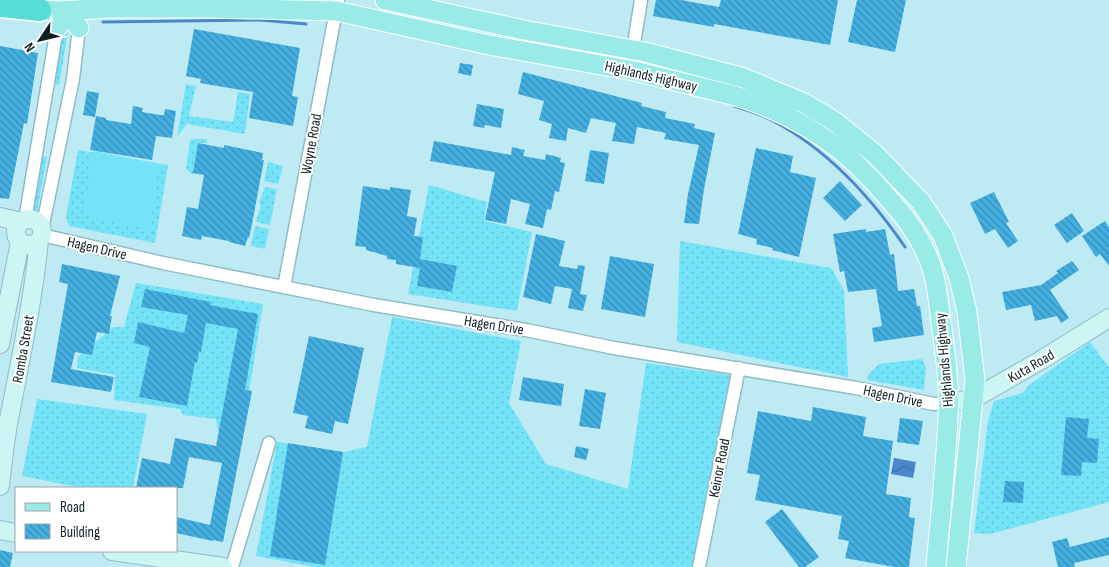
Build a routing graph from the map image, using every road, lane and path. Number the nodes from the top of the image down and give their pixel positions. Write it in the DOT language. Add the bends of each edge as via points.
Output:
graph roads {
  1 [pos="386,0"];
  2 [pos="641,0"];
  3 [pos="337,5"];
  4 [pos="0,6"];
  5 [pos="68,10"];
  6 [pos="633,50"];
  7 [pos="0,217"];
  8 [pos="17,231"];
  9 [pos="41,235"];
  10 [pos="284,287"];
  11 [pos="1109,318"];
  12 [pos="0,344"];
  13 [pos="739,368"];
  14 [pos="8,392"];
  15 [pos="973,399"];
  16 [pos="948,403"];
  17 [pos="5,413"];
  18 [pos="268,443"];
  19 [pos="0,486"];
  20 [pos="0,530"];
  21 [pos="15,533"];
  22 [pos="119,552"];
  23 [pos="223,567"];
  24 [pos="232,567"];
  25 [pos="699,567"];
  26 [pos="936,567"];
  27 [pos="956,567"];
  1 -- 6 [label="main road, Highlands Highway"];
  2 -- 6 [label="street"];
  3 -- 5 [label="main road, Highlands Highway"];
  3 -- 10 [label="street, Woyne Road"];
  3 -- 16 [label="main road, Highlands Highway" via="489,45 634,71 728,94 794,120 823,137 856,162 905,216 925,250 937,288"];
  4 -- 5 [label="highway, Highlands Highway"];
  5 -- 8 [label="street, Romba Street"];
  5 -- 9 [label="street, Romba Street" via="73,79"];
  6 -- 15 [label="main road, Highlands Highway" via="744,78 804,103 834,121 882,161 921,202 943,236 959,278 967,312 975,380"];
  7 -- 8 [label="street"];
  8 -- 9 [label="street" via="31,246"];
  8 -- 9 [label="street" via="33,220 40,225"];
  8 -- 12 [label="street, Romba Street"];
  9 -- 10 [label="street, Hagen Drive"];
  9 -- 14 [label="street, Romba Street" via="34,287"];
  10 -- 13 [label="street, Hagen Drive"];
  11 -- 15 [label="street, Kuta Road"];
  13 -- 16 [label="street, Hagen Drive" via="934,404"];
  13 -- 25 [label="street, Keinor Road"];
  14 -- 17 [label="street, Romba Street"];
  15 -- 16 [label="street, Kuta Road"];
  15 -- 27 [label="main road, Highlands Highway"];
  16 -- 26 [label="main road, Highlands Highway"];
  17 -- 19 [label="street, Romba Street"];
  18 -- 24 [label="street"];
  20 -- 21 [label="street"];
  22 -- 23 [label="street"];
}
